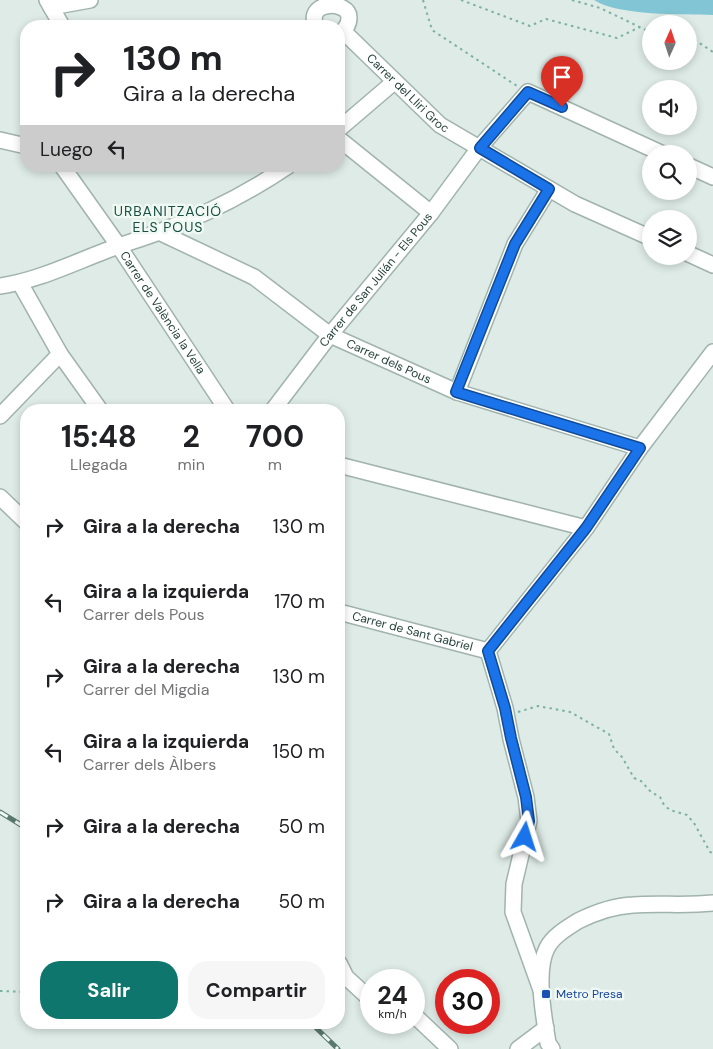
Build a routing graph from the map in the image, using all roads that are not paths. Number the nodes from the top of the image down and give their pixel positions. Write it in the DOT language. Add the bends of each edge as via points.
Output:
graph roads {
  1 [pos="90,0"];
  2 [pos="319,2"];
  3 [pos="49,3"];
  4 [pos="59,20"];
  5 [pos="315,20"];
  6 [pos="345,28"];
  7 [pos="345,37"];
  8 [pos="394,82"];
  9 [pos="345,124"];
  10 [pos="0,140"];
  11 [pos="345,144"];
  12 [pos="20,145"];
  13 [pos="643,145"];
  14 [pos="480,148"];
  15 [pos="697,170"];
  16 [pos="66,172"];
  17 [pos="279,172"];
  18 [pos="713,177"];
  19 [pos="549,189"];
  20 [pos="431,212"];
  21 [pos="159,232"];
  22 [pos="642,234"];
  23 [pos="118,246"];
  24 [pos="697,258"];
  25 [pos="713,265"];
  26 [pos="20,283"];
  27 [pos="0,286"];
  28 [pos="330,335"];
  29 [pos="713,352"];
  30 [pos="60,354"];
  31 [pos="456,392"];
  32 [pos="96,404"];
  33 [pos="223,404"];
  34 [pos="277,404"];
  35 [pos="0,416"];
  36 [pos="640,448"];
  37 [pos="345,467"];
  38 [pos="0,496"];
  39 [pos="20,516"];
  40 [pos="586,528"];
  41 [pos="345,614"];
  42 [pos="488,651"];
  43 [pos="713,903"];
  44 [pos="345,975"];
  45 [pos="360,990"];
  46 [pos="541,990"];
  47 [pos="425,1025"];
  48 [pos="546,1028"];
  49 [pos="450,1049"];
  50 [pos="518,1049"];
  51 [pos="552,1049"];
  1 -- 3 [label="street"];
  2 -- 5 [label="street"];
  2 -- 6 [label="street" via="335,0 345,6 349,17"];
  3 -- 4 [label="street"];
  7 -- 8 [label="street, Carrer del Lliri Groc"];
  8 -- 9 [label="street"];
  8 -- 14 [label="street, Carrer del Lliri Groc" via="440,125"];
  10 -- 12 [label="street"];
  11 -- 20 [label="street"];
  13 -- 14 [label="street, Carrer de San Julián - Els Pous" via="528,92"];
  14 -- 19 [label="street, Carrer del Lliri Groc"];
  14 -- 20 [label="street, Carrer de San Julián - Els Pous"];
  15 -- 18 [label="street"];
  16 -- 23 [label="street, Carrer de València la Vella"];
  17 -- 21 [label="street" via="211,210"];
  19 -- 22 [label="street, Carrer del Lliri Groc"];
  19 -- 31 [label="street" via="515,244"];
  20 -- 28 [label="street, Carrer de San Julián - Els Pous"];
  21 -- 23 [label="street"];
  21 -- 28 [label="street, Carrer dels Pous" via="254,277"];
  23 -- 26 [label="street"];
  23 -- 33 [label="street, Carrer de València la Vella"];
  24 -- 25 [label="street"];
  26 -- 27 [label="street"];
  26 -- 30 [label="street"];
  28 -- 31 [label="street, Carrer dels Pous"];
  28 -- 34 [label="street, Carrer de San Julián - Els Pous"];
  29 -- 36 [label="street"];
  30 -- 32 [label="street"];
  30 -- 35 [label="street"];
  31 -- 36 [label="street, Carrer dels Pous"];
  36 -- 40 [label="street"];
  37 -- 40 [label="street"];
  38 -- 39 [label="street"];
  40 -- 42 [label="street"];
  41 -- 42 [label="street, Carrer de Sant Gabriel"];
  42 -- 46 [label="street" via="526,797 529,821 514,884 513,912"];
  43 -- 46 [label="street" via="633,905 602,909 592,914 566,928 547,947 543,957"];
  44 -- 45 [label="street"];
  46 -- 48 [label="street"];
  47 -- 49 [label="street"];
  48 -- 50 [label="street"];
  48 -- 51 [label="street"];
}
